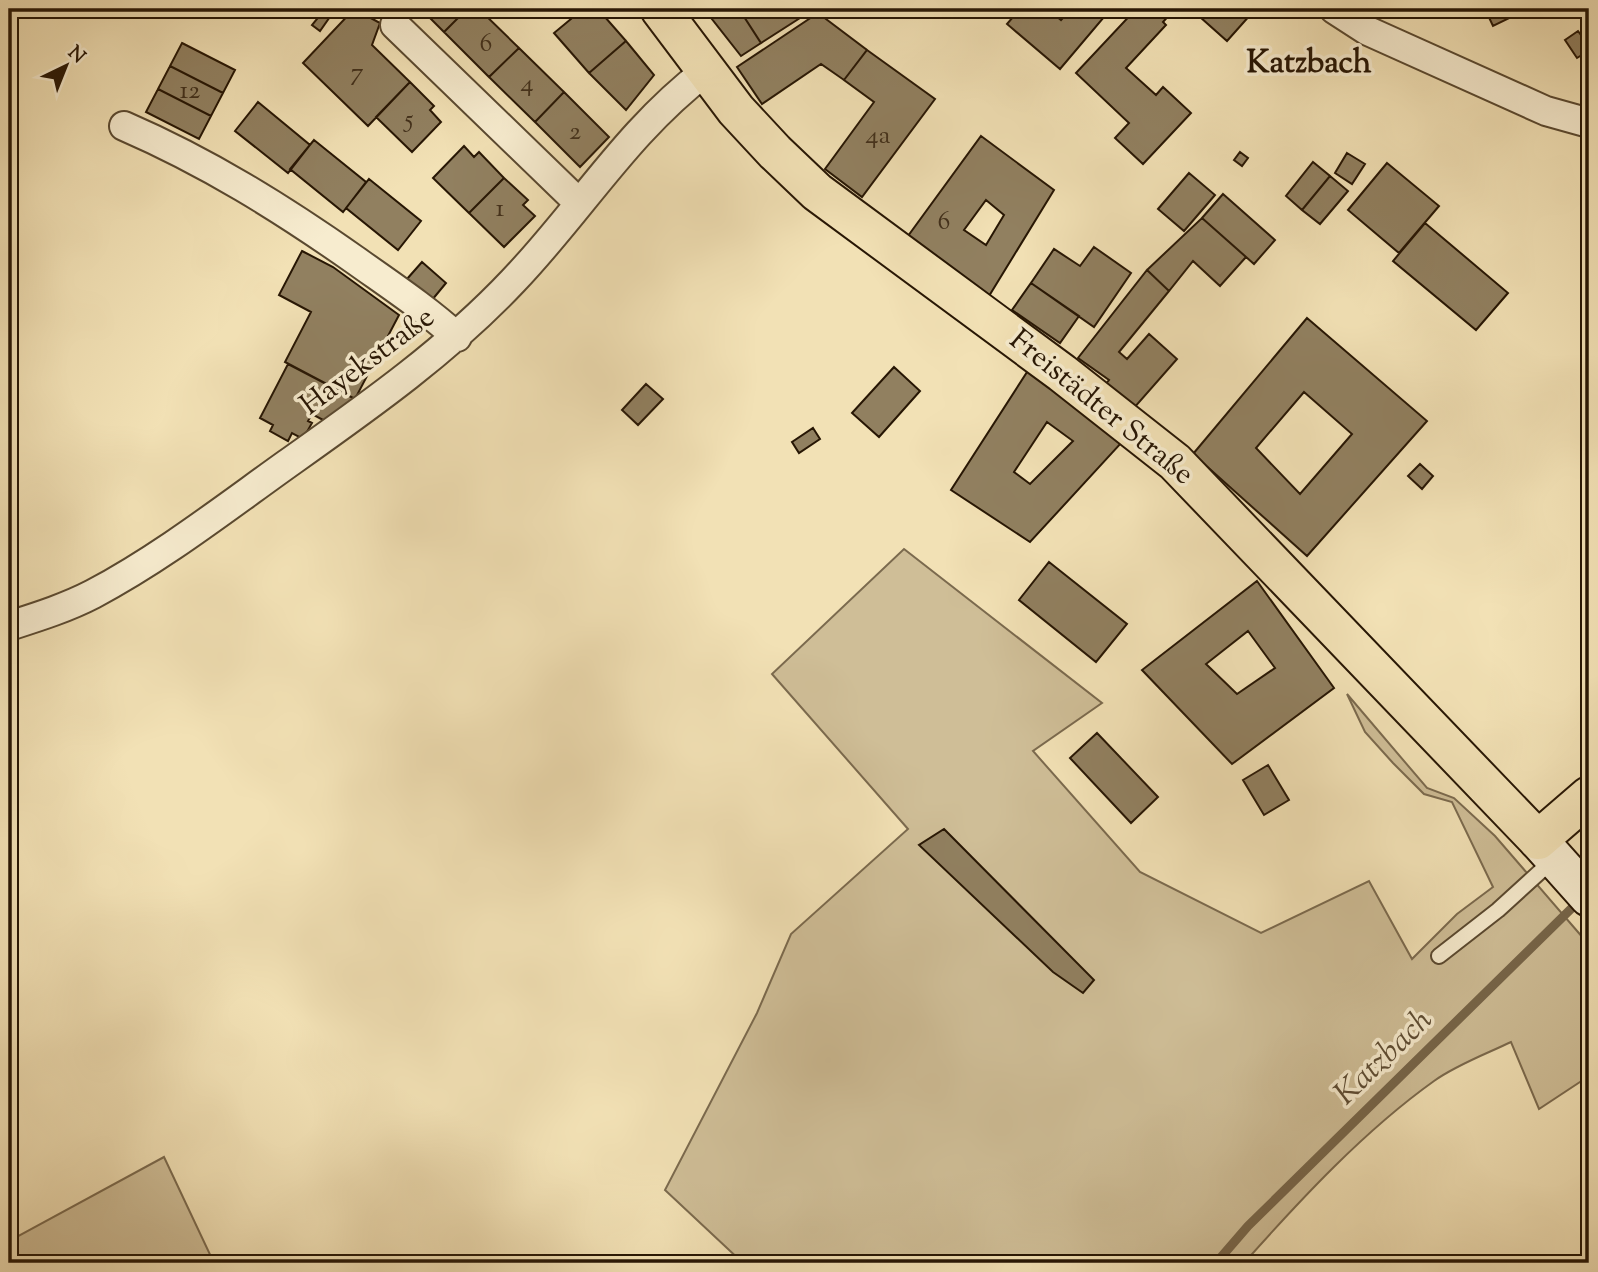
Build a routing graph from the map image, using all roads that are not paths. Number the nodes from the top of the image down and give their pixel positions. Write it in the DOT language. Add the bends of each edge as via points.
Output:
graph roads {
  1 [pos="660,9"];
  2 [pos="1334,9"];
  3 [pos="395,25"];
  4 [pos="706,71"];
  5 [pos="1589,123"];
  6 [pos="124,126"];
  7 [pos="579,203"];
  8 [pos="457,337"];
  9 [pos="9,626"];
  10 [pos="1589,796"];
  11 [pos="1563,867"];
  12 [pos="1439,956"];
  1 -- 4 [label="main road, Freistädter Straße"];
  2 -- 5 [label="street" via="1368,31 1546,111"];
  3 -- 7 [label="street"];
  4 -- 7 [label="street, Hayekstraße" via="666,102"];
  4 -- 11 [label="main road, Freistädter Straße" via="775,152 817,192 1062,373 1175,463"];
  6 -- 8 [label="street" via="274,203"];
  7 -- 8 [label="street, Hayekstraße" via="516,278"];
  8 -- 9 [label="street, Hayekstraße" via="324,438 121,578 67,606"];
  10 -- 11 [label="main road"];
  11 -- 12 [label="lane"];
}
